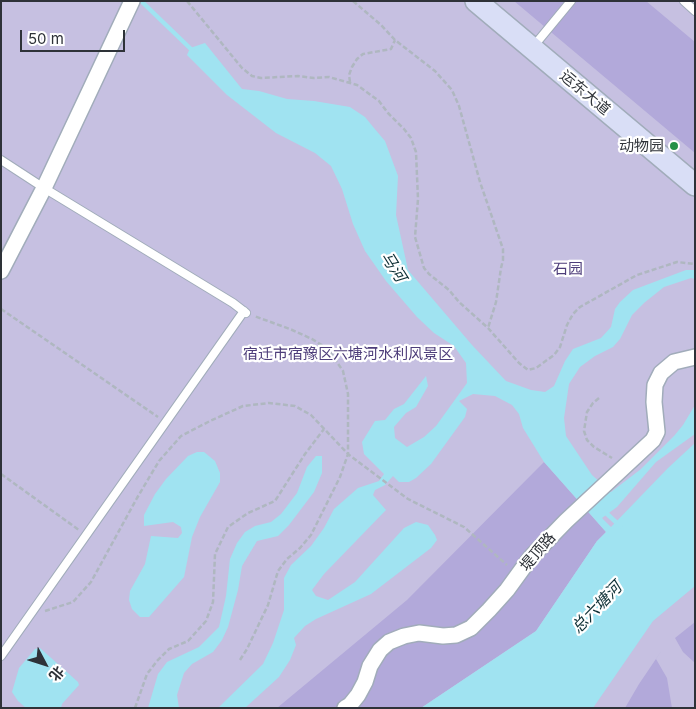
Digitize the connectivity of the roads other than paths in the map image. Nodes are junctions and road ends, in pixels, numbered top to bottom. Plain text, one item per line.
1 (132, 1) edge
2 (476, 1) edge
3 (571, 1) edge
4 (684, 1) edge
5 (695, 11) edge
6 (532, 48) junction
7 (1, 160) edge
8 (695, 185) edge
9 (44, 188) junction
10 (1, 270) edge
11 (695, 357) edge
12 (1, 656) edge
13 (345, 708) edge

1 - 9 street
2 - 6 main road, 运东大道
3 - 6 lane
4 - 5 lane
6 - 8 main road, 运东大道
7 - 9 lane
9 - 10 street
9 - 12 lane
11 - 13 street, 堤顶路

